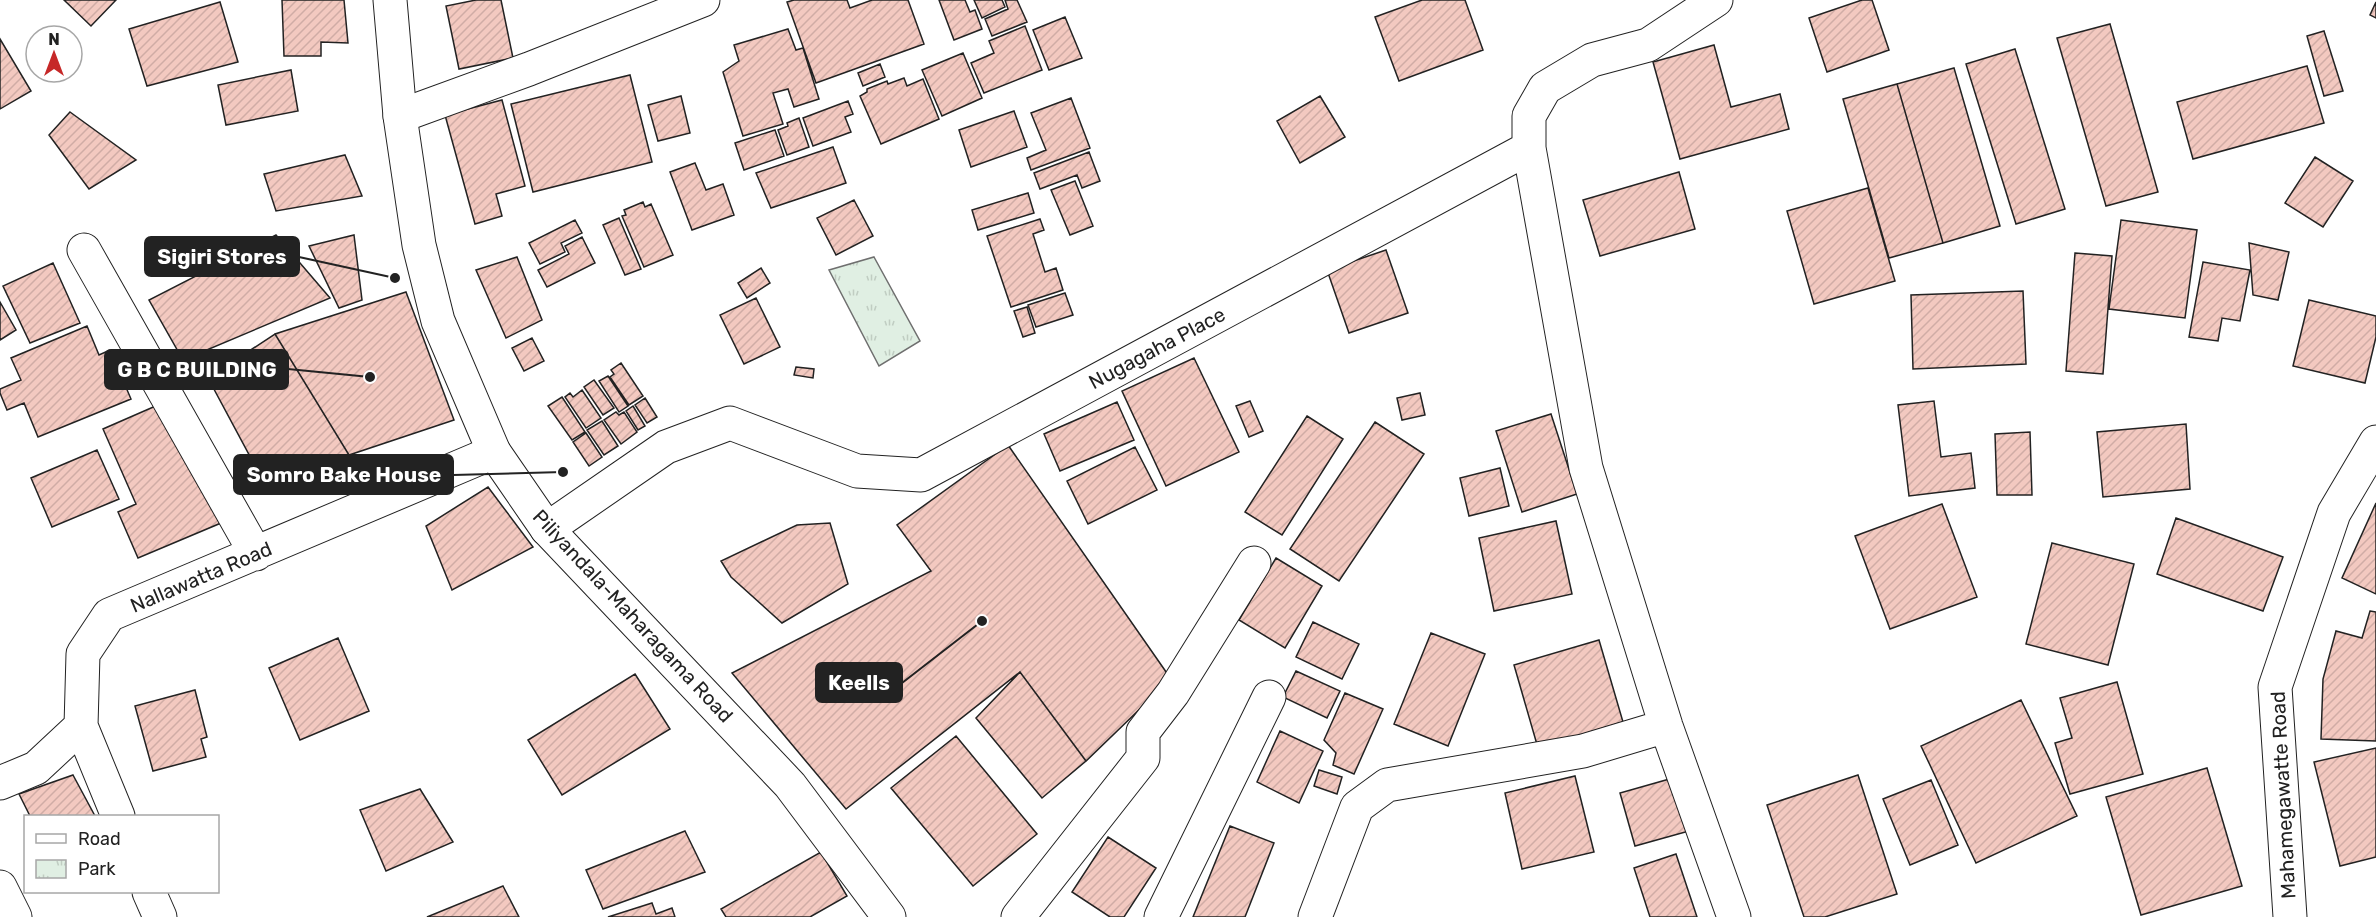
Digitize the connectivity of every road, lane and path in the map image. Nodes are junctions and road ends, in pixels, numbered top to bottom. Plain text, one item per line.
1 (390, 0) edge
2 (703, 0) edge
3 (1716, 0) edge
4 (400, 116) junction
5 (1529, 148) junction
6 (84, 250) dead end
7 (2376, 441) edge
8 (494, 452) junction
9 (547, 529) junction
10 (256, 554) junction
11 (1254, 563) dead end
12 (1269, 697) dead end
13 (81, 726) junction
14 (1666, 726) junction
15 (0, 783) edge
16 (118, 815) edge
17 (0, 887) edge
18 (150, 893) edge
19 (15, 917) edge
20 (160, 917) edge
21 (889, 917) edge
22 (1018, 917) edge
23 (1161, 917) edge
24 (1315, 917) edge
25 (1734, 917) edge
26 (2290, 917) edge

1 - 4 street, Piliyandala-Maharagama Road
2 - 4 street
3 - 5 street
4 - 8 street, Piliyandala-Maharagama Road
5 - 9 street, Nugagaha Place
5 - 14 street
6 - 10 street
7 - 26 street, Mahamegawatte Road
8 - 9 street, Piliyandala-Maharagama Road
8 - 10 street, Nallawatta Road
9 - 21 street, Piliyandala-Maharagama Road
10 - 13 street, Nallawatta Road
11 - 22 street
12 - 23 street
13 - 15 street
13 - 16 street
14 - 24 street
14 - 25 street
17 - 19 street
18 - 20 street

